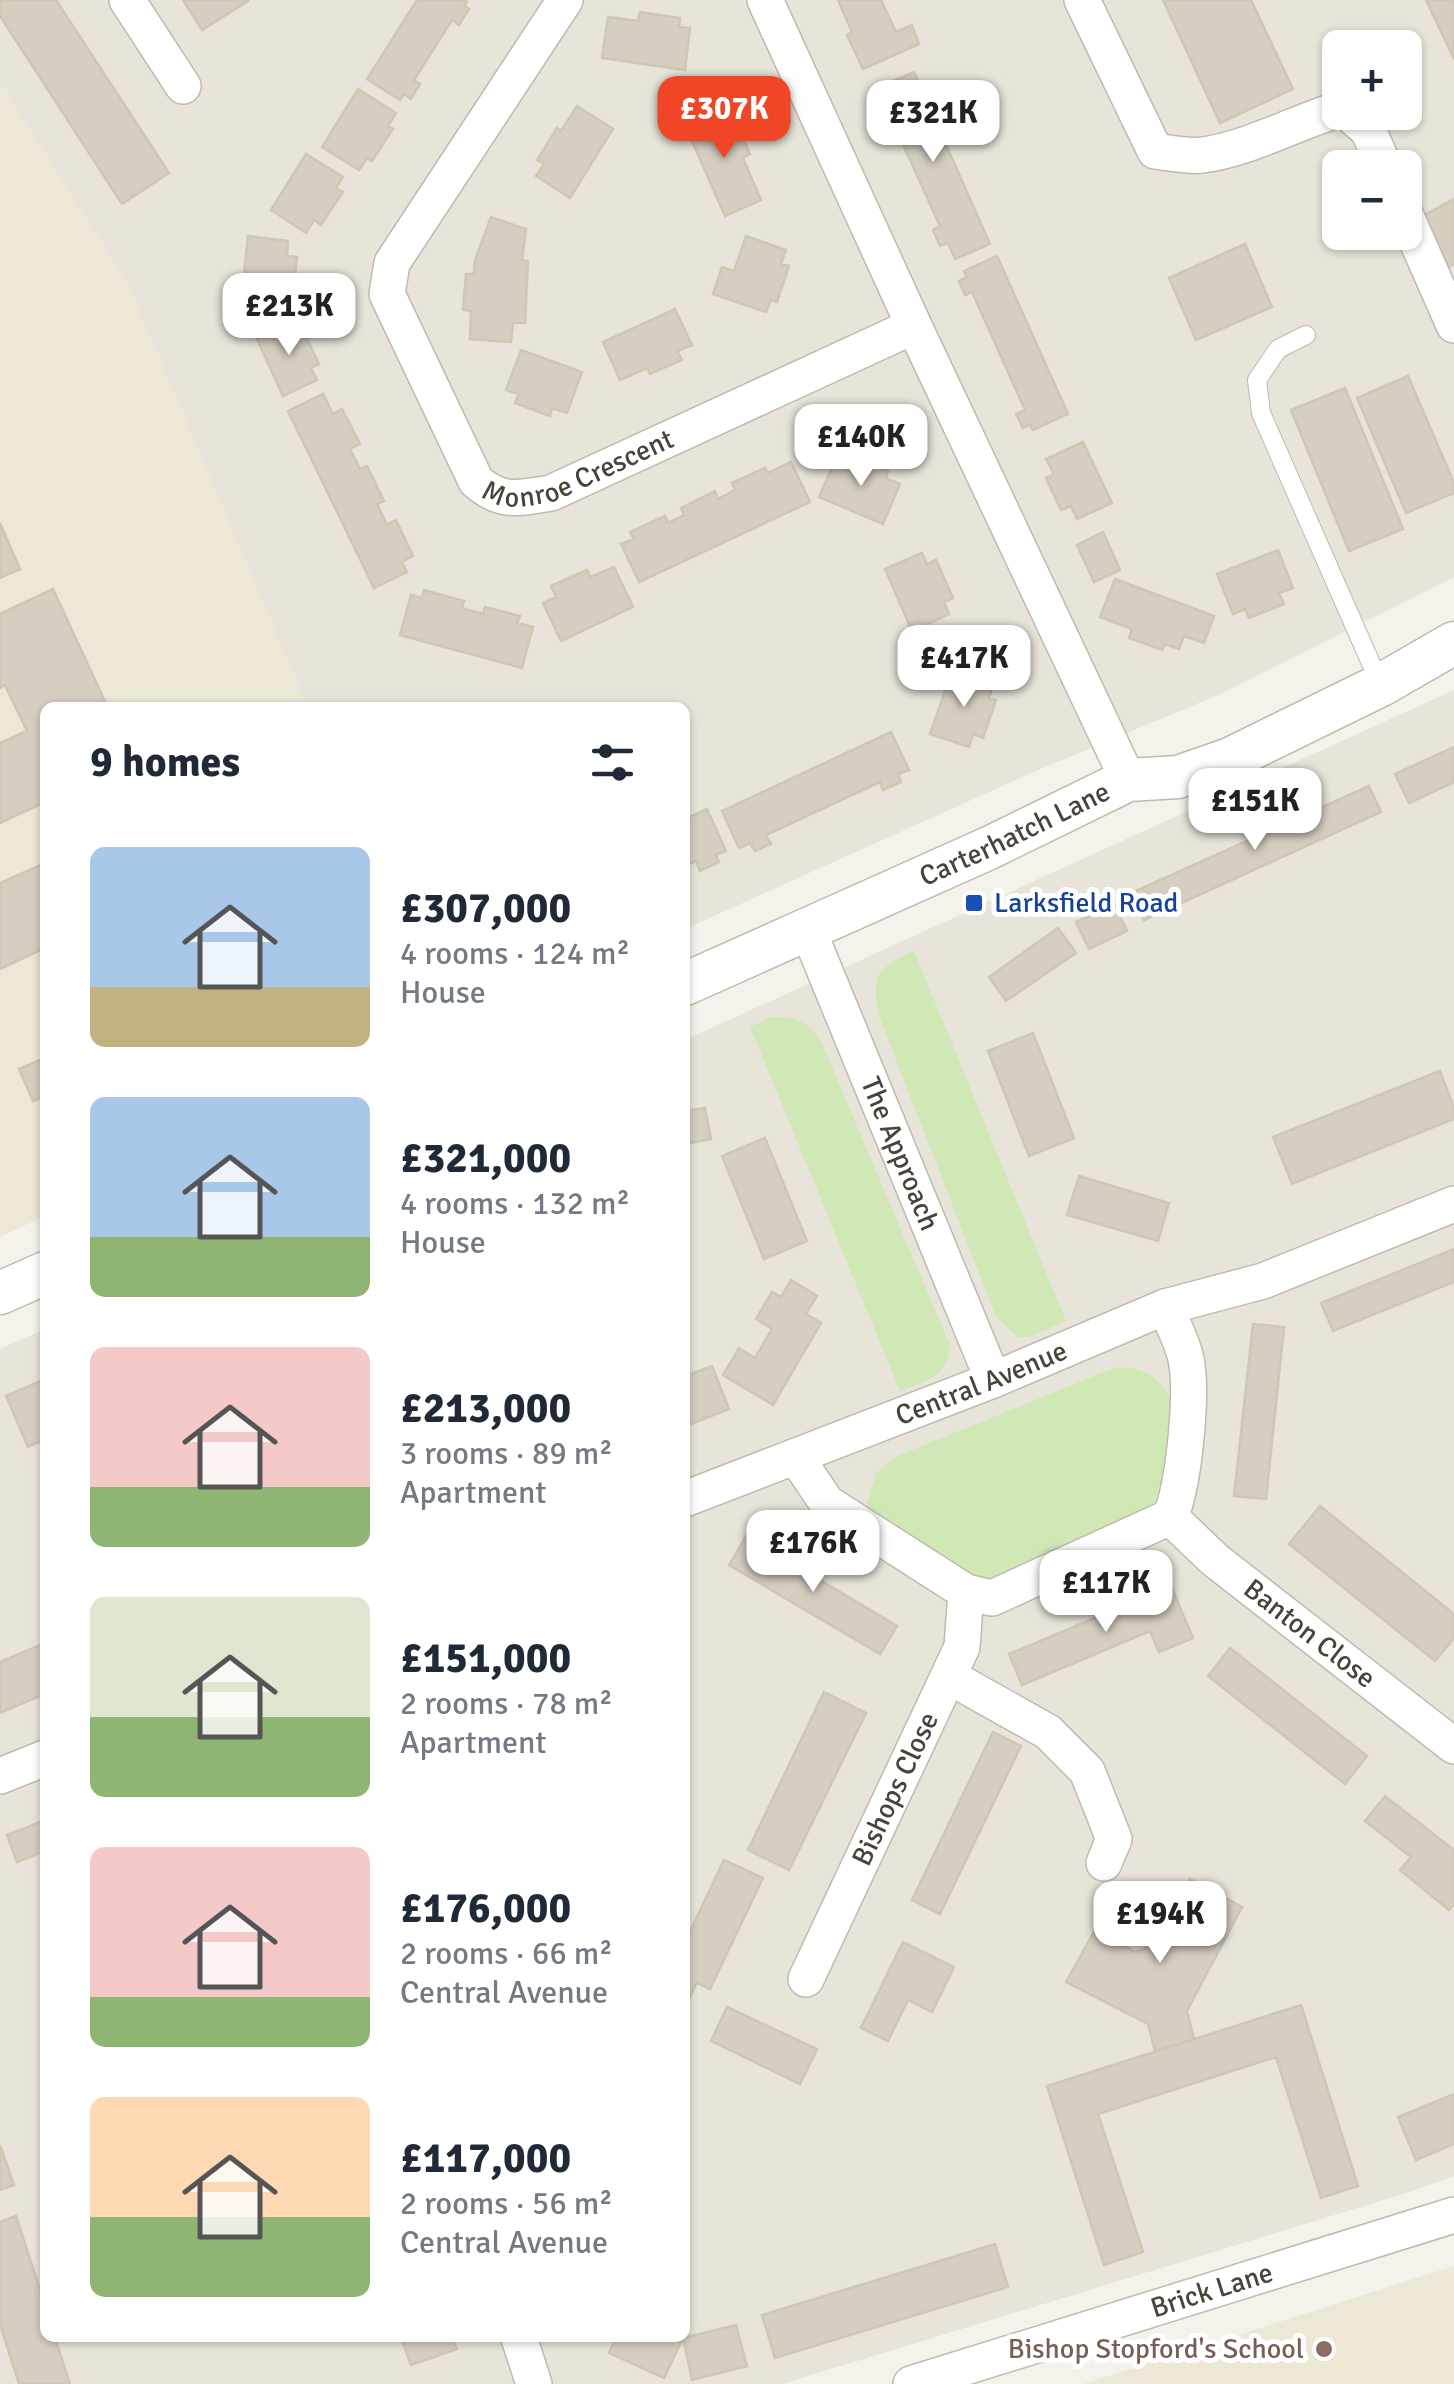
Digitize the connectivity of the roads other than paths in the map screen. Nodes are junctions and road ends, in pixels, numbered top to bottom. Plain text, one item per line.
1 (127, 0) edge
2 (565, 0) edge
3 (765, 0) edge
4 (1082, 0) edge
5 (183, 86) dead end
6 (1322, 114) edge
7 (1421, 250) edge
8 (1452, 318) edge
9 (914, 326) junction
10 (1306, 334) dead end
11 (1454, 643) edge
12 (1381, 685) junction
13 (1128, 780) junction
14 (808, 930) junction
15 (690, 982) edge
16 (1454, 1204) edge
17 (40, 1275) edge
18 (0, 1293) edge
19 (1165, 1307) junction
20 (993, 1380) junction
21 (796, 1457) junction
22 (690, 1497) edge
23 (1170, 1518) junction
24 (966, 1592) junction
25 (950, 1677) junction
26 (1454, 1746) edge
27 (40, 1760) edge
28 (0, 1776) edge
29 (1104, 1862) dead end
30 (806, 1978) dead end
31 (1454, 2215) edge
32 (520, 2342) edge
33 (534, 2384) edge
34 (911, 2384) edge

1 - 5 street
2 - 9 street, Monroe Crescent
3 - 9 street
4 - 6 street
7 - 8 street
9 - 13 street
10 - 12 lane
11 - 12 street, Carterhatch Lane
12 - 13 street, Carterhatch Lane
13 - 14 street, Carterhatch Lane
14 - 15 street, Carterhatch Lane
14 - 20 street, The Approach
16 - 19 street, Central Avenue
17 - 18 street
19 - 20 street, Central Avenue
19 - 23 street
20 - 21 street, Central Avenue
21 - 22 street, Central Avenue
21 - 24 street
23 - 24 street
23 - 26 street, Banton Close
24 - 25 street, Bishops Close
25 - 29 street
25 - 30 street, Bishops Close
27 - 28 street
31 - 34 street, Brick Lane
32 - 33 street

